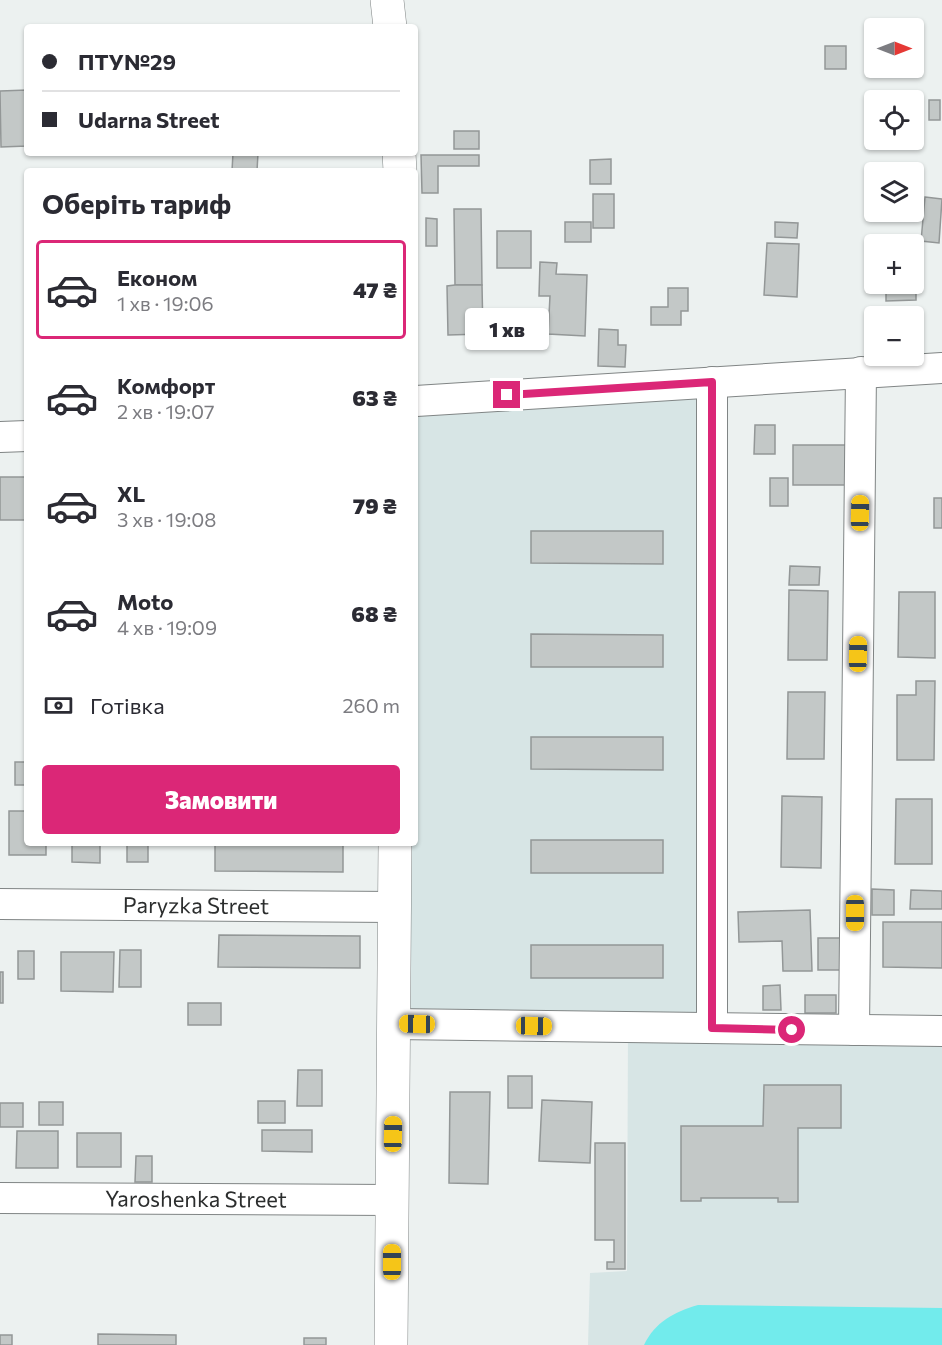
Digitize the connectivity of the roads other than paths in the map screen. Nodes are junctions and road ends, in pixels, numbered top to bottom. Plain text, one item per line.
1 (387, 0) edge
2 (390, 24) edge
3 (942, 368) edge
4 (861, 372) junction
5 (712, 382) junction
6 (418, 401) edge
7 (24, 436) edge
8 (0, 437) edge
9 (395, 846) edge
10 (0, 904) edge
11 (394, 906) junction
12 (394, 1024) junction
13 (712, 1028) junction
14 (854, 1030) junction
15 (942, 1032) edge
16 (0, 1198) edge
17 (392, 1200) junction
18 (392, 1345) edge

1 - 2 street
3 - 4 street
4 - 5 street
4 - 14 street
5 - 6 street
5 - 13 street
7 - 8 street
9 - 11 street
10 - 11 street, Paryzka Street
11 - 12 street
12 - 13 street
12 - 17 street
13 - 14 street
14 - 15 street
16 - 17 street, Yaroshenka Street
17 - 18 street

